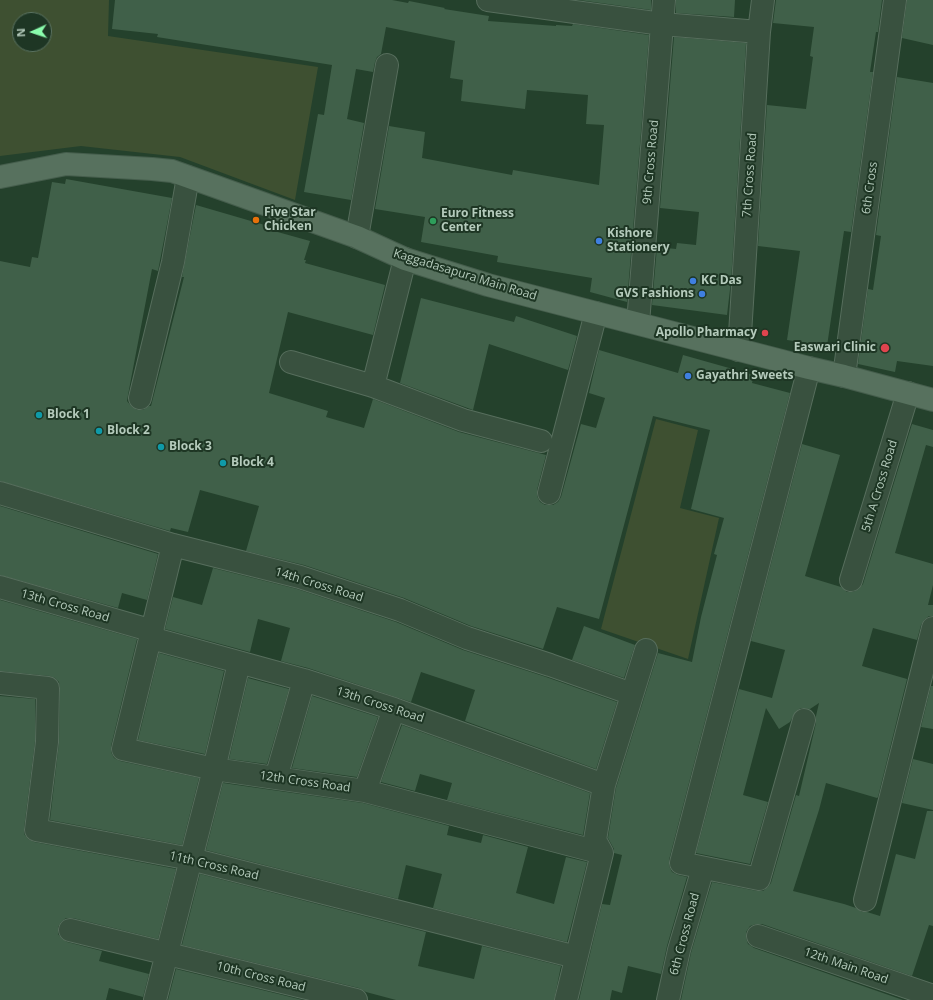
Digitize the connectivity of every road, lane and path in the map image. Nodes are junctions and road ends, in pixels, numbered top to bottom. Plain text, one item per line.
1 (488, 0) edge
2 (664, 0) edge
3 (763, 0) edge
4 (895, 0) edge
5 (562, 5) edge
6 (662, 24) junction
7 (759, 32) junction
8 (387, 65) dead end
9 (188, 177) junction
10 (0, 178) edge
11 (357, 237) junction
12 (405, 259) junction
13 (596, 313) junction
14 (638, 323) junction
15 (739, 350) junction
16 (291, 362) dead end
17 (809, 368) junction
18 (844, 376) junction
19 (374, 386) junction
20 (908, 393) junction
21 (140, 398) dead end
22 (933, 400) edge
23 (541, 442) dead end
24 (0, 493) edge
25 (549, 493) dead end
26 (173, 545) junction
27 (851, 580) dead end
28 (0, 587) edge
29 (933, 628) edge
30 (152, 635) junction
31 (646, 650) dead end
32 (239, 663) junction
33 (304, 680) junction
34 (0, 683) edge
35 (632, 694) junction
36 (394, 709) junction
37 (804, 720) dead end
38 (214, 769) junction
39 (276, 778) junction
40 (604, 784) junction
41 (365, 791) junction
42 (602, 853) junction
43 (191, 859) junction
44 (703, 868) junction
45 (865, 900) dead end
46 (70, 930) dead end
47 (758, 936) dead end
48 (167, 954) junction
49 (576, 957) junction
50 (933, 996) edge
51 (155, 1000) edge
52 (356, 1000) edge
53 (566, 1000) edge
54 (668, 1000) edge

1 - 5 street
2 - 6 street, 9th Cross Road
3 - 7 street, 7th Cross Road
4 - 18 street, 6th Cross
5 - 6 street
6 - 7 street
6 - 14 street, 9th Cross Road
7 - 15 street, 7th Cross Road
8 - 11 street
9 - 10 main road, Kaggadasapura Main Road
9 - 11 main road, Kaggadasapura Main Road
9 - 21 street
11 - 12 main road, Kaggadasapura Main Road
12 - 13 main road, Kaggadasapura Main Road
12 - 19 street
13 - 14 main road, Kaggadasapura Main Road
13 - 25 street
14 - 15 main road, Kaggadasapura Main Road
15 - 17 main road, Kaggadasapura Main Road
16 - 19 street
17 - 18 main road, Kaggadasapura Main Road
17 - 44 street
18 - 20 main road, Kaggadasapura Main Road
19 - 23 street
20 - 22 main road, Kaggadasapura Main Road
20 - 27 street, 5th A Cross Road
24 - 26 street, 14th Cross Road
26 - 30 street
26 - 35 street, 14th Cross Road
28 - 30 street, 13th Cross Road
29 - 45 street
30 - 32 street, 13th Cross Road
30 - 38 street, 12th Cross Road
31 - 35 street
32 - 33 street, 13th Cross Road
32 - 38 street
33 - 36 street, 13th Cross Road
33 - 39 street
34 - 43 street, 11th Cross Road
35 - 40 street
36 - 40 street, 13th Cross Road
36 - 41 street
37 - 44 street
38 - 39 street, 12th Cross Road
38 - 43 street
39 - 41 street, 12th Cross Road
40 - 42 street
41 - 42 street, 12th Cross Road
42 - 49 street
43 - 48 street
43 - 49 street, 11th Cross Road
44 - 54 street, 6th Cross Road
46 - 48 street, 10th Cross Road
47 - 50 street, 12th Main Road
48 - 51 street
48 - 52 street, 10th Cross Road
49 - 53 street

